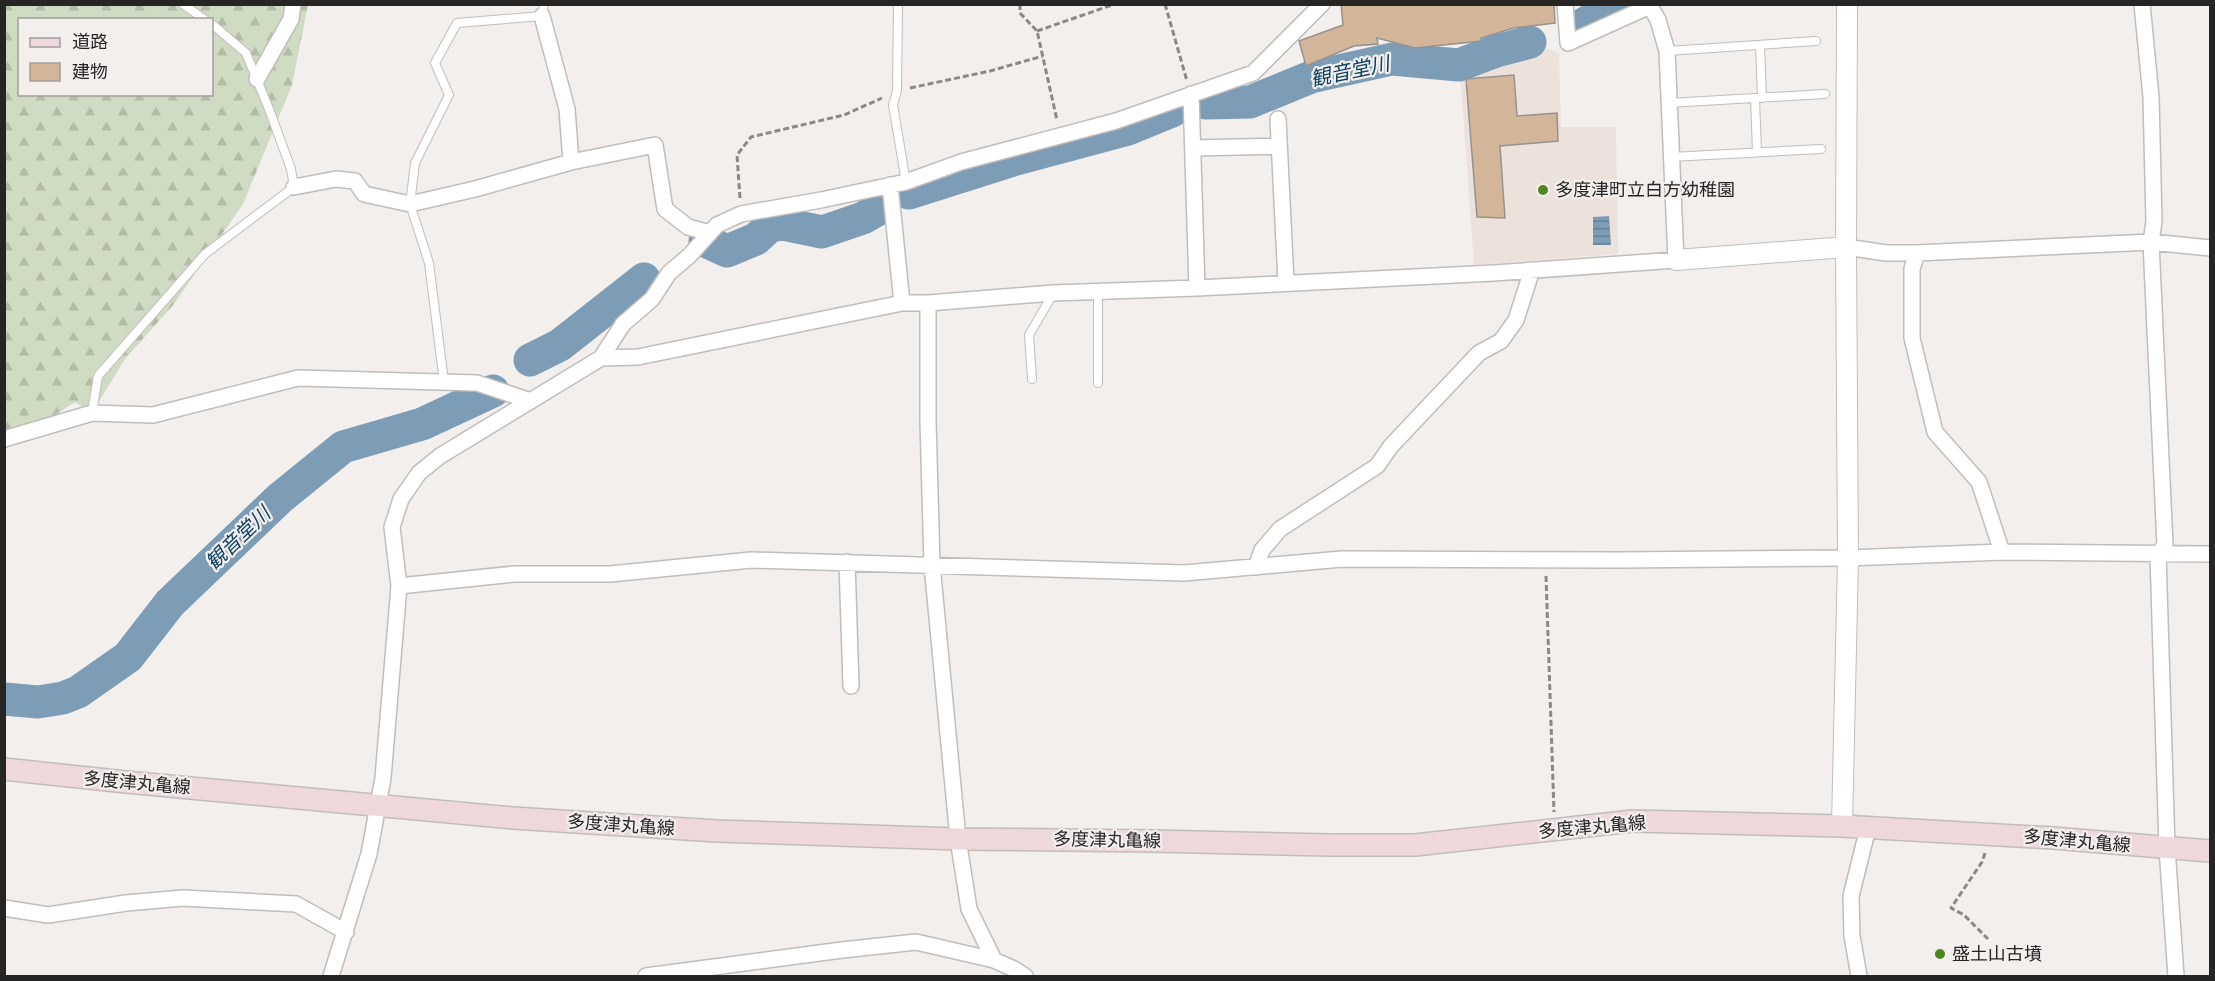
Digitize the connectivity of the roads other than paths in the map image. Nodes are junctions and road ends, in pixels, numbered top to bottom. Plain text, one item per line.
1 (183, 4) edge
2 (293, 4) edge
3 (898, 4) edge
4 (1322, 4) edge
5 (1565, 4) edge
6 (1847, 4) edge
7 (2142, 4) edge
8 (543, 10) edge
9 (202, 18) edge
10 (213, 25) edge
11 (1816, 41) dead end
12 (1760, 45) junction
13 (1667, 51) junction
14 (257, 79) junction
15 (1191, 94) junction
16 (1825, 94) dead end
17 (1759, 98) junction
18 (1669, 103) junction
19 (1278, 119) dead end
20 (1280, 146) junction
21 (1193, 148) junction
22 (1821, 149) dead end
23 (1757, 152) junction
24 (1671, 157) junction
25 (571, 162) junction
26 (906, 182) junction
27 (890, 185) junction
28 (294, 187) junction
29 (410, 204) junction
30 (710, 233) junction
31 (2151, 242) junction
32 (1846, 247) junction
33 (2211, 248) edge
34 (1917, 254) junction
35 (1676, 260) junction
36 (1532, 270) junction
37 (1286, 283) junction
38 (1197, 288) junction
39 (1098, 292) junction
40 (1053, 293) junction
41 (902, 303) junction
42 (928, 303) junction
43 (601, 358) junction
44 (1032, 379) dead end
45 (444, 382) junction
46 (1098, 383) dead end
47 (531, 401) junction
48 (93, 413) junction
49 (4, 439) edge
50 (2002, 552) junction
51 (2158, 554) junction
52 (2211, 554) edge
53 (1848, 558) junction
54 (847, 562) junction
55 (932, 565) junction
56 (1256, 567) junction
57 (399, 586) junction
58 (851, 686) dead end
59 (4, 769) edge
60 (379, 806) junction
61 (1842, 826) junction
62 (1868, 828) junction
63 (958, 839) junction
64 (2167, 848) junction
65 (2211, 851) edge
66 (4, 908) edge
67 (346, 932) junction
68 (994, 960) junction
69 (331, 976) edge
70 (646, 976) edge
71 (1025, 976) edge
72 (1859, 976) edge
73 (2176, 976) edge

1 - 9 lane
2 - 14 street
3 - 26 lane
4 - 15 street
5 - 13 street
6 - 32 street
7 - 31 street
8 - 25 street
8 - 29 lane
10 - 14 lane
11 - 12 lane
12 - 13 lane
12 - 17 lane
13 - 18 street
14 - 28 lane
15 - 21 street
15 - 26 street
16 - 17 lane
17 - 18 lane
17 - 23 lane
18 - 24 street
19 - 20 street
20 - 21 street
20 - 37 street
21 - 38 street
22 - 23 lane
23 - 24 lane
24 - 35 street
25 - 29 street
25 - 30 street
26 - 27 street
27 - 30 street
27 - 41 street
28 - 29 street
28 - 48 lane
29 - 45 lane
30 - 43 street
31 - 33 street
31 - 34 street
31 - 51 street
32 - 34 street
32 - 35 street
32 - 53 street
34 - 50 street
35 - 36 street
36 - 37 street
36 - 56 street
37 - 38 street
38 - 39 street
39 - 40 street
39 - 46 lane
40 - 42 street
40 - 44 lane
41 - 42 street
41 - 43 street
42 - 55 street
43 - 47 street
45 - 47 street
45 - 48 street
47 - 57 street
48 - 49 street
50 - 51 street
50 - 53 street
51 - 52 street
51 - 64 street
53 - 56 street
53 - 61 street
54 - 55 street
54 - 57 street
54 - 58 street
55 - 56 street
55 - 63 street
57 - 60 street
59 - 60 main road, 多度津丸亀線
60 - 63 main road, 多度津丸亀線
60 - 67 street
61 - 62 main road, 多度津丸亀線
61 - 63 main road, 多度津丸亀線
62 - 64 main road, 多度津丸亀線
62 - 72 street
63 - 68 street
64 - 65 main road, 多度津丸亀線
64 - 73 street
66 - 67 street
67 - 69 street
68 - 70 street
68 - 71 street

